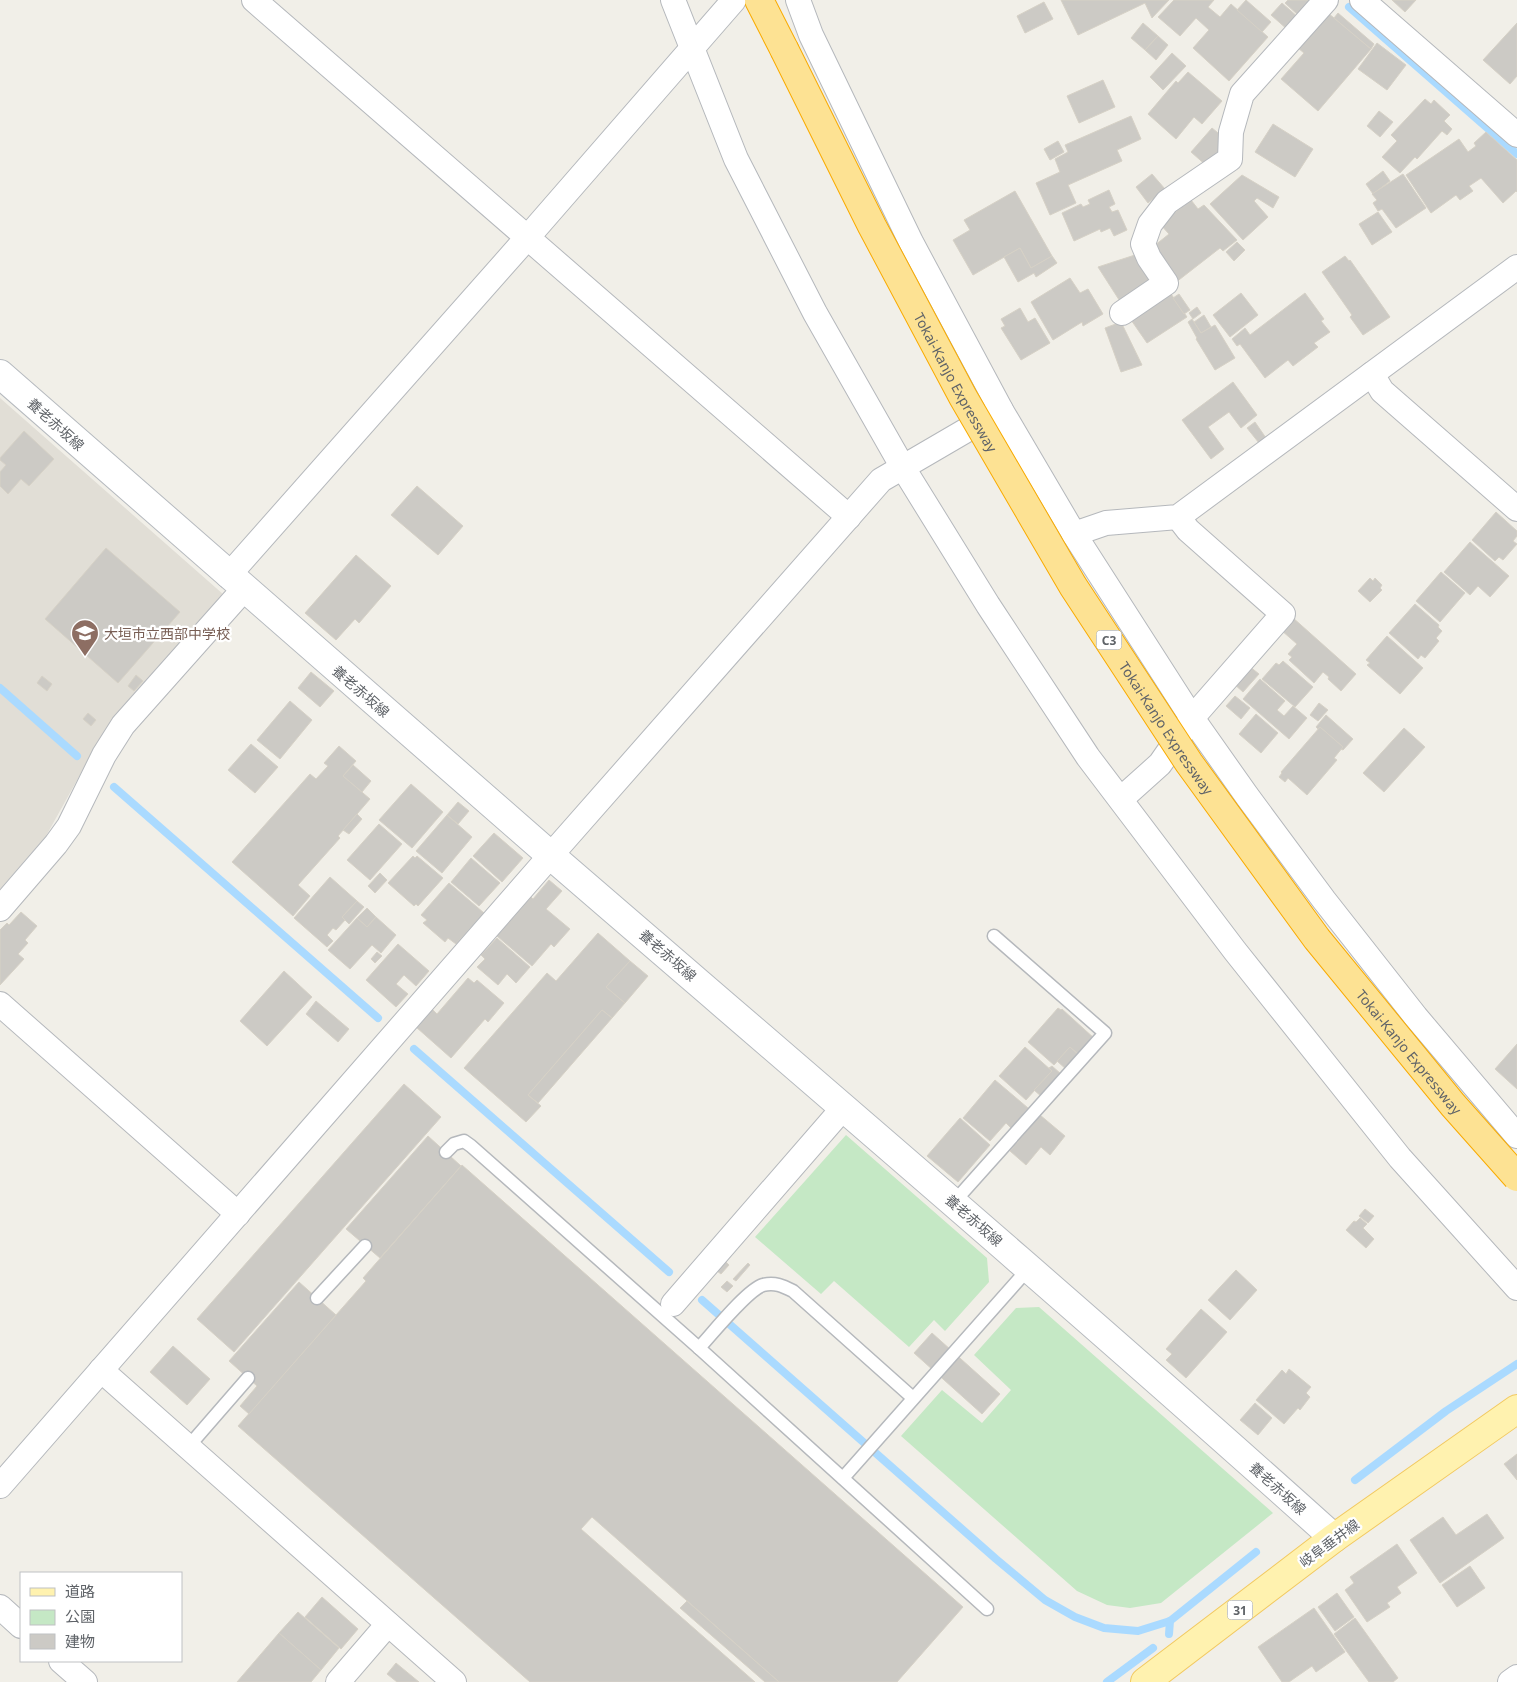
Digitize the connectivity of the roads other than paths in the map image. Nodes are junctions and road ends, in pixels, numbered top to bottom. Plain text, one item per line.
1 (254, 0) edge
2 (673, 0) edge
3 (734, 0) edge
4 (759, 0) edge
5 (765, 0) edge
6 (798, 0) edge
7 (1326, 0) edge
8 (1362, 0) edge
9 (692, 48) junction
10 (784, 49) junction
11 (1517, 135) edge
12 (527, 238) junction
13 (1517, 267) edge
14 (1122, 312) dead end
15 (0, 374) edge
16 (1372, 374) junction
17 (1001, 410) junction
18 (902, 466) junction
19 (1517, 509) edge
20 (849, 517) junction
21 (1178, 517) junction
22 (1074, 534) junction
23 (236, 583) junction
24 (1192, 718) junction
25 (1121, 799) junction
26 (550, 855) junction
27 (0, 909) edge
28 (994, 936) dead end
29 (0, 1004) edge
30 (844, 1107) junction
31 (1517, 1136) edge
32 (446, 1152) dead end
33 (1517, 1176) edge
34 (954, 1202) junction
35 (238, 1214) junction
36 (365, 1246) dead end
37 (1029, 1268) junction
38 (1517, 1288) edge
39 (317, 1298) dead end
40 (673, 1304) dead end
41 (699, 1348) junction
42 (101, 1370) junction
43 (248, 1378) dead end
44 (913, 1398) junction
45 (1517, 1409) edge
46 (188, 1447) junction
47 (843, 1478) junction
48 (0, 1486) edge
49 (1334, 1538) junction
50 (0, 1607) edge
51 (987, 1609) dead end
52 (388, 1624) junction
53 (20, 1625) edge
54 (62, 1662) edge
55 (1517, 1677) edge
56 (85, 1682) edge
57 (338, 1682) edge
58 (454, 1682) edge
59 (1146, 1682) edge
60 (1510, 1682) edge

1 - 12 street
2 - 9 street
3 - 9 street
4 - 10 highway, Tokai-Kanjo Expressway / C3
5 - 10 highway, Tokai-Kanjo Expressway / C3
6 - 17 street
7 - 14 street
8 - 11 street
9 - 12 street
9 - 18 street
10 - 33 highway, Tokai-Kanjo Expressway / C3, bridge
12 - 20 street
12 - 23 street
13 - 16 street
15 - 23 main road, 養老赤坂線
16 - 19 street
16 - 21 street
17 - 18 street
17 - 22 street
18 - 20 street
18 - 25 street
20 - 26 street
21 - 22 street
21 - 24 street
22 - 24 street
23 - 26 main road, 養老赤坂線
23 - 27 street
24 - 25 street
24 - 31 street
25 - 38 street
26 - 30 main road, 養老赤坂線
26 - 35 street
28 - 34 lane
29 - 35 street
30 - 34 main road, 養老赤坂線
30 - 40 street
32 - 41 lane
34 - 37 main road, 養老赤坂線
35 - 42 street
36 - 39 lane
37 - 44 lane
37 - 49 main road, 養老赤坂線
41 - 44 lane
41 - 47 lane
42 - 46 street
42 - 48 street
43 - 46 lane
44 - 47 lane
45 - 49 main road, 岐阜垂井線 / 31
46 - 52 street
47 - 51 lane
49 - 59 main road, 岐阜垂井線 / 31
50 - 53 street
52 - 57 street
52 - 58 street
54 - 56 street
55 - 60 street

